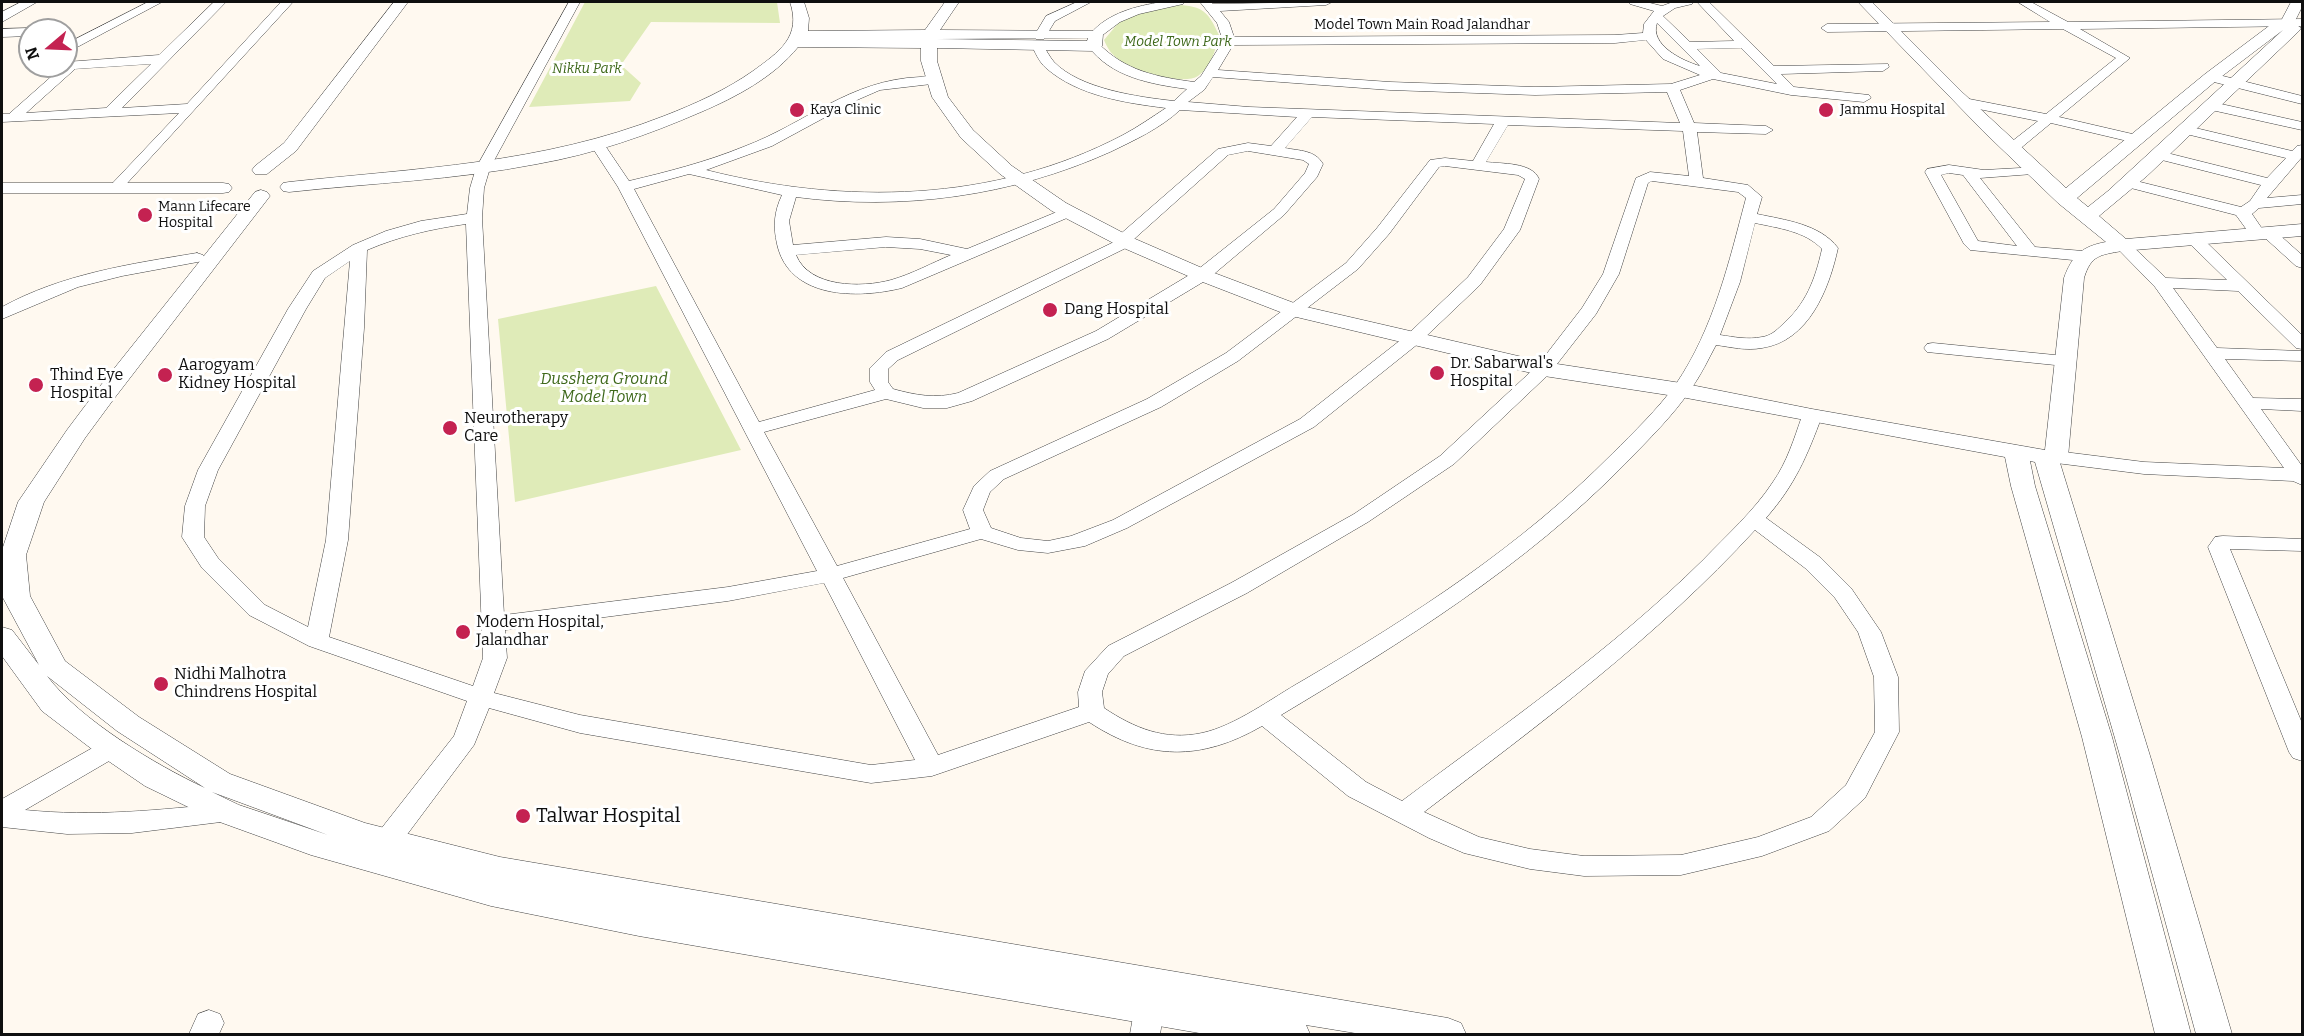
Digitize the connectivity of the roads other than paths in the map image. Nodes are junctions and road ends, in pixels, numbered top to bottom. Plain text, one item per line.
1 (10, 2) edge
2 (30, 2) edge
3 (156, 2) edge
4 (220, 2) edge
5 (287, 2) edge
6 (401, 2) edge
7 (574, 2) edge
8 (797, 2) edge
9 (952, 2) edge
10 (1085, 2) edge
11 (1179, 2) edge
12 (1326, 2) edge
13 (1634, 2) edge
14 (1688, 2) edge
15 (1703, 2) edge
16 (1865, 2) edge
17 (2023, 2) edge
18 (2298, 2) edge
19 (1208, 5) edge
20 (2, 6) edge
21 (1658, 13) junction
22 (2, 18) edge
23 (2292, 23) edge
24 (2068, 25) junction
25 (1827, 28) dead end
26 (1890, 28) junction
27 (18, 32) edge
28 (2, 33) edge
29 (797, 39) junction
30 (930, 39) junction
31 (1039, 40) junction
32 (1095, 40) junction
33 (1652, 40) junction
34 (1229, 41) junction
35 (78, 43) edge
36 (1745, 44) junction
37 (1686, 46) junction
38 (162, 59) junction
39 (78, 65) edge
40 (1883, 67) dead end
41 (1771, 70) junction
42 (1211, 74) junction
43 (1716, 74) junction
44 (2211, 77) junction
45 (54, 78) edge
46 (934, 80) junction
47 (2234, 82) junction
48 (1199, 87) junction
49 (1672, 88) junction
50 (1791, 91) junction
51 (1864, 98) dead end
52 (2302, 100) edge
53 (1964, 102) junction
54 (1178, 106) junction
55 (2212, 106) junction
56 (191, 108) junction
57 (110, 112) junction
58 (1308, 113) junction
59 (7, 117) edge
60 (2051, 119) junction
61 (1503, 121) junction
62 (1689, 126) junction
63 (2302, 126) edge
64 (1766, 130) dead end
65 (2187, 130) junction
66 (2136, 139) junction
67 (597, 144) junction
68 (290, 147) junction
69 (2011, 149) junction
70 (1275, 151) junction
71 (2299, 152) edge
72 (2159, 155) junction
73 (1477, 166) junction
74 (483, 168) junction
75 (261, 170) junction
76 (690, 170) junction
77 (2033, 170) junction
78 (1967, 171) junction
79 (291, 177) junction
80 (1020, 180) junction
81 (1696, 181) junction
82 (2128, 183) junction
83 (2270, 183) junction
84 (625, 187) junction
85 (2, 188) edge
86 (115, 188) junction
87 (231, 188) junction
88 (791, 191) junction
89 (261, 196) junction
90 (2065, 199) junction
91 (2302, 200) edge
92 (2249, 208) junction
93 (1069, 212) junction
94 (1749, 216) junction
95 (2087, 217) junction
96 (474, 218) junction
97 (2302, 230) edge
98 (2263, 233) junction
99 (2194, 239) junction
100 (1125, 241) junction
101 (2121, 245) junction
102 (359, 248) junction
103 (786, 251) junction
104 (2030, 252) junction
105 (969, 254) junction
106 (2083, 256) junction
107 (197, 258) junction
108 (2302, 263) edge
109 (1202, 275) junction
110 (2161, 283) junction
111 (2242, 286) junction
112 (1295, 311) junction
113 (2, 314) edge
114 (1413, 339) junction
115 (1710, 339) junction
116 (2302, 344) edge
117 (1933, 348) dead end
118 (2210, 353) junction
119 (2302, 356) edge
120 (2065, 361) junction
121 (1544, 369) junction
122 (1681, 390) junction
123 (886, 393) junction
124 (2246, 403) junction
125 (2302, 405) edge
126 (1812, 416) junction
127 (753, 429) junction
128 (2016, 452) junction
129 (2051, 457) junction
130 (2302, 476) edge
131 (1754, 519) junction
132 (982, 532) junction
133 (2, 534) edge
134 (2302, 545) edge
135 (830, 575) junction
136 (494, 624) junction
137 (2, 636) edge
138 (317, 641) junction
139 (480, 697) junction
140 (1092, 712) junction
141 (1263, 714) junction
142 (112, 748) junction
143 (2302, 752) edge
144 (932, 767) junction
145 (2, 811) edge
146 (228, 813) junction
147 (1404, 813) junction
148 (2, 817) edge
149 (387, 841) junction
150 (1147, 1023) edge
151 (1292, 1035) edge
152 (1448, 1035) edge
153 (2173, 1035) edge
154 (2214, 1035) edge

1 - 20 street
2 - 22 street
3 - 35 street
4 - 38 street
5 - 56 street
6 - 68 street
7 - 74 street
8 - 29 street
9 - 30 street
10 - 31 street
11 - 32 street
12 - 19 street
13 - 21 street
14 - 21 street
15 - 36 street
16 - 26 street
17 - 24 street
18 - 23 street
19 - 34 street
21 - 33 street
21 - 37 street
23 - 24 street
23 - 44 street
23 - 47 street
24 - 26 street
24 - 60 street
25 - 26 street
26 - 53 street
27 - 28 street
29 - 30 street
29 - 67 street
30 - 31 street
30 - 46 street
31 - 32 street
31 - 54 street
32 - 48 street
33 - 34 street, Model Town Main Road Jalandhar
33 - 43 street
34 - 42 street
36 - 37 street
36 - 41 street
37 - 43 street
38 - 39 street
38 - 57 street
40 - 41 street
41 - 50 street
42 - 48 street
42 - 49 street
43 - 49 street
43 - 50 street
44 - 47 street
44 - 66 street
45 - 59 street
46 - 76 street
46 - 80 street
47 - 52 street
47 - 55 street
48 - 54 street
49 - 62 street
50 - 51 street
53 - 60 street
53 - 69 street
54 - 58 street
54 - 80 street
55 - 63 street
55 - 65 street
56 - 57 street
56 - 86 street
57 - 59 street
58 - 61 street
58 - 70 street
60 - 66 street
60 - 69 street
61 - 62 street
61 - 73 street
62 - 64 street
62 - 81 street
65 - 71 street
65 - 72 street
66 - 90 street
67 - 74 street
67 - 84 street
68 - 75 street
68 - 79 street
69 - 77 street
70 - 100 street
70 - 109 street
71 - 83 street
72 - 82 street
72 - 83 street
73 - 112 street
73 - 114 street
74 - 79 street
74 - 96 street
75 - 79 street
75 - 87 street
76 - 84 street
76 - 88 street
77 - 78 street
77 - 90 street
78 - 104 street
78 - 104 street
79 - 89 street
80 - 88 street
80 - 93 street
81 - 94 street
81 - 121 street
82 - 92 street
82 - 95 street
83 - 92 street
84 - 127 street
85 - 86 street
86 - 87 street
87 - 89 street
87 - 107 street
88 - 103 street
89 - 149 street
90 - 95 street
91 - 92 street
92 - 98 street
93 - 100 street
93 - 105 street
94 - 115 street
94 - 115 street
95 - 101 street
96 - 102 street
96 - 136 street
97 - 98 street
98 - 99 street
98 - 108 street
99 - 101 street
99 - 111 street
100 - 109 street
100 - 123 street
101 - 106 street
101 - 110 street
102 - 138 street
102 - 138 street
103 - 105 street
103 - 105 street
104 - 106 street
106 - 120 street
107 - 113 street
107 - 133 street
109 - 112 street
109 - 123 street
110 - 111 street
110 - 118 street
111 - 116 street
112 - 114 street
112 - 132 street
114 - 121 street
114 - 132 street
115 - 122 street
117 - 120 street
118 - 119 street
118 - 124 street
120 - 129 street
121 - 122 street
121 - 140 street
122 - 126 street
122 - 141 street
123 - 127 street
124 - 125 street
124 - 130 street
126 - 128 street
126 - 131 street
127 - 135 street
128 - 129 street
128 - 153 street
129 - 130 street
129 - 154 street
131 - 147 street
131 - 147 street
132 - 135 street
134 - 143 street
135 - 136 street
135 - 144 street
136 - 139 street
137 - 142 street
138 - 139 street
139 - 144 street
139 - 149 street
140 - 141 street
140 - 144 street
141 - 147 street
142 - 145 street
142 - 146 street
146 - 148 street
146 - 150 street
149 - 152 street
150 - 151 street

